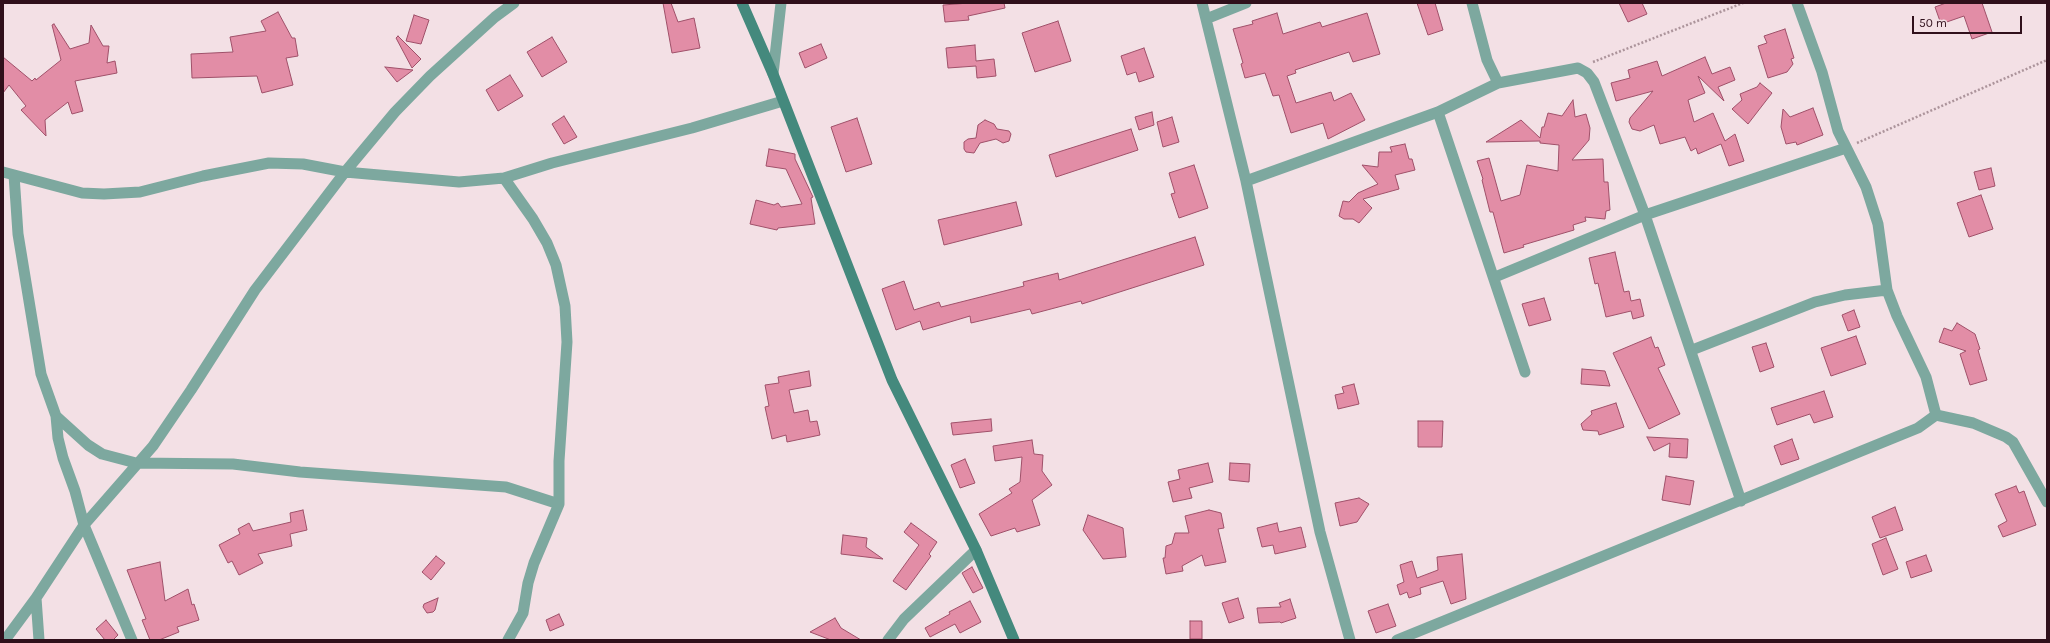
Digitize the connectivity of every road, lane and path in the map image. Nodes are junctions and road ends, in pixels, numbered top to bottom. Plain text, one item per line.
1 (514, 3) edge
2 (742, 3) edge
3 (781, 3) edge
4 (1202, 3) edge
5 (1246, 3) edge
6 (1472, 3) edge
7 (1743, 3) edge
8 (1797, 3) edge
9 (1206, 19) junction
10 (2047, 60) edge
11 (1578, 68) junction
12 (773, 74) junction
13 (1498, 83) junction
14 (783, 101) junction
15 (1438, 112) junction
16 (1846, 148) junction
17 (345, 172) junction
18 (8, 174) edge
19 (504, 178) junction
20 (1246, 181) junction
21 (1644, 215) junction
22 (1495, 277) junction
23 (1887, 290) junction
24 (1692, 350) junction
25 (1526, 372) dead end
26 (1936, 415) junction
27 (56, 416) junction
28 (136, 463) junction
29 (1741, 500) junction
30 (2047, 502) edge
31 (559, 504) junction
32 (84, 525) junction
33 (976, 550) junction
34 (36, 598) junction
35 (5, 640) edge
36 (39, 640) edge
37 (132, 640) edge
38 (508, 640) edge
39 (888, 640) edge
40 (1014, 640) edge
41 (1350, 640) edge
42 (1397, 640) edge

1 - 17 street
2 - 12 main road
3 - 12 street
4 - 9 street
5 - 9 street
6 - 13 street
7 - 11 path
8 - 16 street
9 - 20 street
10 - 16 path
11 - 13 street
11 - 21 street
12 - 14 main road
13 - 15 street
14 - 19 street
14 - 33 main road
15 - 20 street
15 - 22 street
16 - 21 street
16 - 23 street
17 - 18 street
17 - 19 street
17 - 28 street
18 - 27 street
19 - 31 street
20 - 41 street
21 - 22 street
21 - 24 street
22 - 25 street
23 - 24 street
23 - 26 street
24 - 29 street
26 - 29 street
26 - 30 street
27 - 28 street
27 - 32 street
28 - 31 street
28 - 32 street
29 - 42 street
31 - 38 street
32 - 34 street
32 - 37 street
33 - 39 street
33 - 40 main road
34 - 35 street
34 - 36 street

